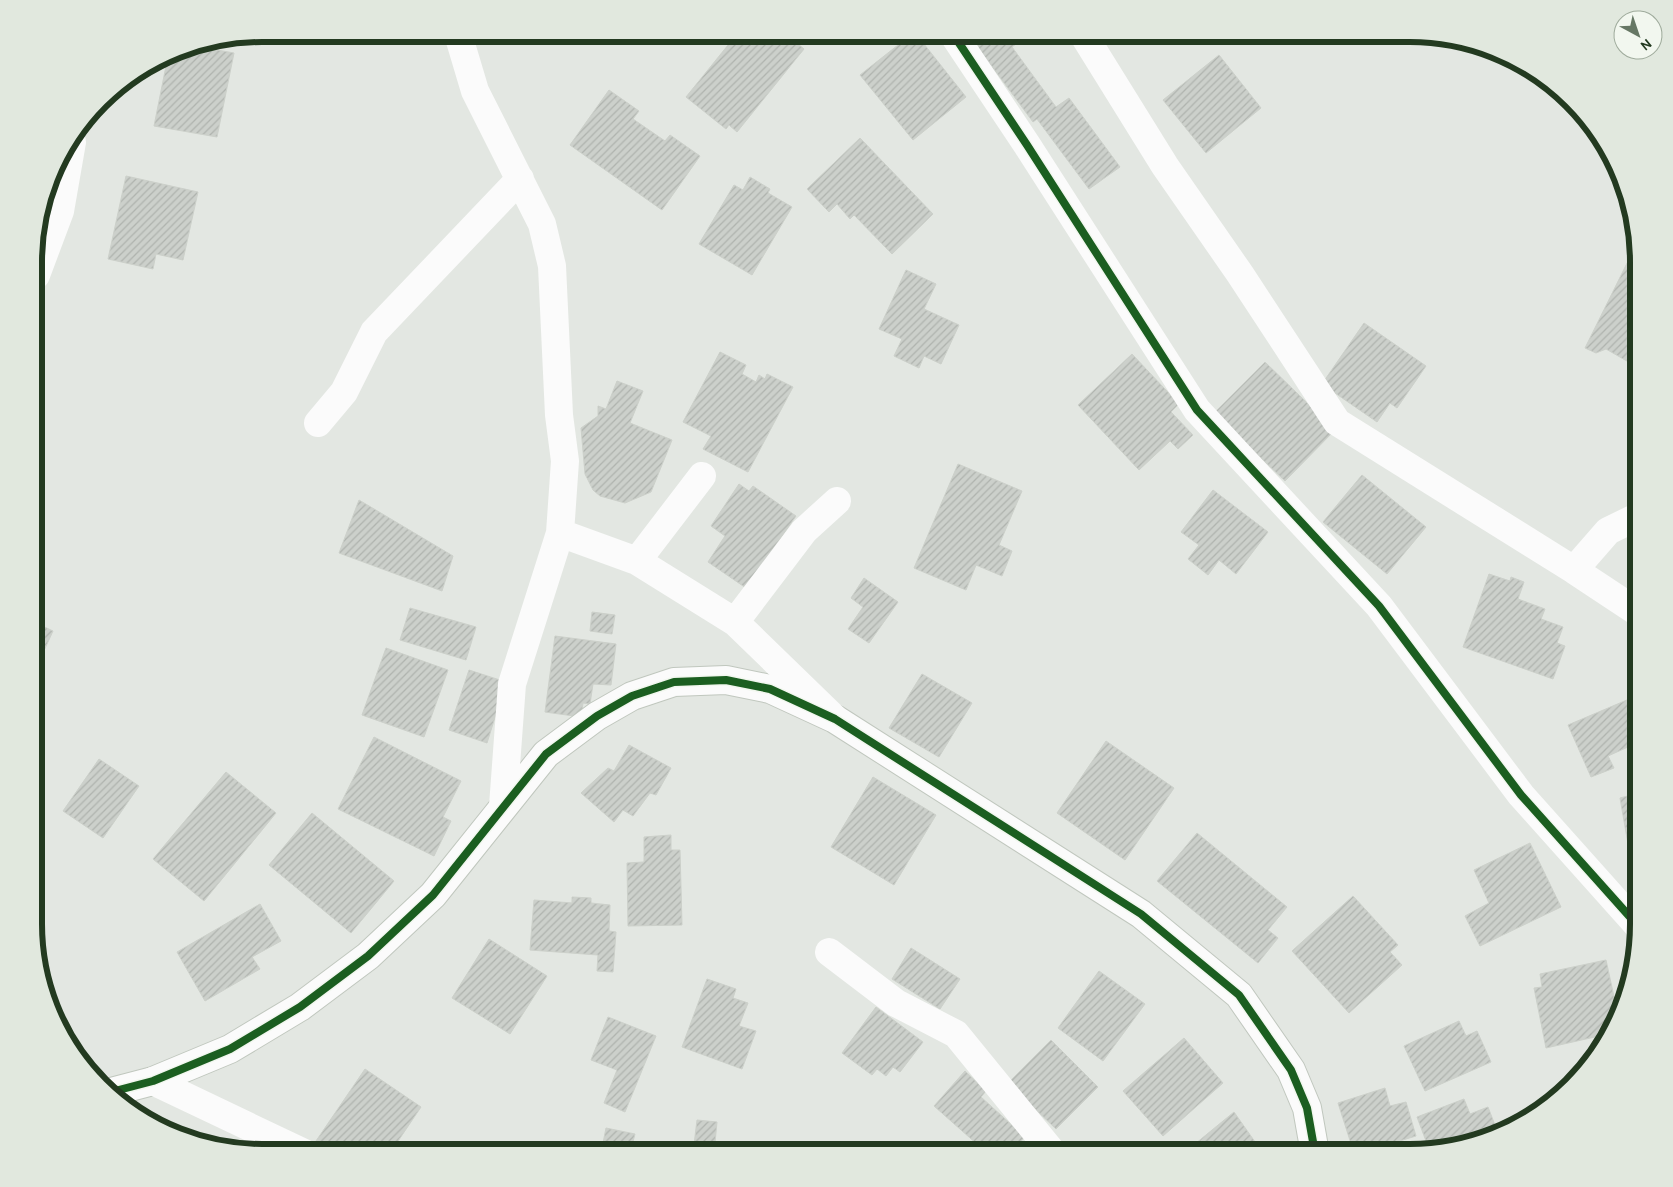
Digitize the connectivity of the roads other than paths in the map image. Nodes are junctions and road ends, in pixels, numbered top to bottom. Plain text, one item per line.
1 (460, 42) edge
2 (958, 42) edge
3 (1088, 42) edge
4 (69, 158) edge
5 (520, 179) junction
6 (42, 258) edge
7 (318, 423) dead end
8 (702, 476) dead end
9 (836, 501) dead end
10 (1630, 520) edge
11 (560, 533) junction
12 (637, 561) junction
13 (1574, 570) junction
14 (1630, 607) edge
15 (735, 622) junction
16 (835, 719) junction
17 (503, 806) junction
18 (1630, 917) edge
19 (829, 952) dead end
20 (153, 1081) junction
21 (118, 1090) edge
22 (285, 1144) edge
23 (1046, 1144) edge
24 (1313, 1144) edge

1 - 5 street
2 - 18 street
3 - 13 street
4 - 6 street
5 - 7 street
5 - 11 street
8 - 12 street
9 - 15 street
10 - 13 street
11 - 12 street
11 - 17 street
12 - 15 street
13 - 14 street
15 - 16 street
16 - 17 street
16 - 24 street
17 - 20 street
19 - 23 street
20 - 21 street
20 - 22 street

